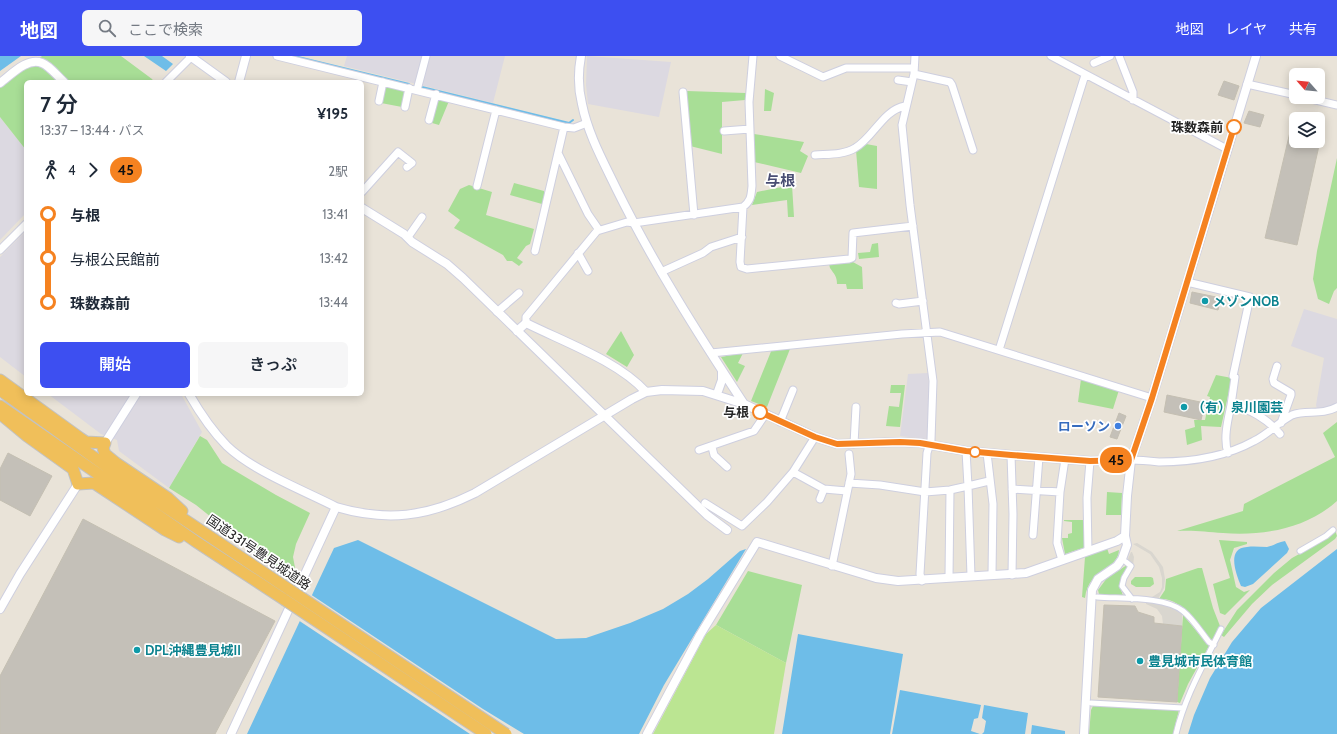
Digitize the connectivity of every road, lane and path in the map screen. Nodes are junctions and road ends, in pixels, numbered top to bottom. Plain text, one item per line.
1 (190, 56) edge
2 (246, 56) edge
3 (277, 56) edge
4 (426, 56) edge
5 (581, 56) edge
6 (753, 56) edge
7 (780, 56) edge
8 (915, 56) edge
9 (1051, 56) edge
10 (1110, 56) edge
11 (1119, 56) edge
12 (1256, 56) edge
13 (1094, 63) dead end
14 (914, 71) junction
15 (1085, 75) junction
16 (356, 79) edge
17 (62, 80) edge
18 (168, 80) edge
19 (223, 80) edge
20 (240, 80) edge
21 (898, 80) dead end
22 (384, 82) junction
23 (912, 82) junction
24 (0, 83) edge
25 (1247, 84) junction
26 (409, 88) junction
27 (417, 90) junction
28 (683, 92) dead end
29 (1289, 93) edge
30 (436, 94) junction
31 (1133, 100) junction
32 (378, 101) dead end
33 (1325, 102) edge
34 (1337, 105) edge
35 (905, 106) junction
36 (405, 107) dead end
37 (496, 110) junction
38 (429, 120) dead end
39 (587, 123) junction
40 (564, 127) junction
41 (750, 129) junction
42 (724, 131) dead end
43 (1227, 149) junction
44 (973, 150) dead end
45 (558, 153) junction
46 (815, 155) dead end
47 (407, 168) dead end
48 (477, 186) dead end
49 (364, 190) edge
50 (743, 207) junction
51 (364, 209) edge
52 (694, 215) junction
53 (422, 217) dead end
54 (634, 223) junction
55 (24, 226) edge
56 (913, 226) junction
57 (599, 230) junction
58 (408, 237) junction
59 (742, 237) junction
60 (0, 250) edge
61 (535, 251) dead end
62 (578, 253) junction
63 (588, 271) dead end
64 (661, 272) junction
65 (1187, 282) junction
66 (519, 293) dead end
67 (923, 301) junction
68 (896, 303) dead end
69 (497, 312) junction
70 (526, 323) junction
71 (517, 331) junction
72 (927, 333) junction
73 (999, 350) junction
74 (711, 353) junction
75 (1277, 366) dead end
76 (722, 370) junction
77 (0, 380) edge
78 (0, 390) edge
79 (793, 390) dead end
80 (646, 392) junction
81 (717, 394) junction
82 (135, 396) edge
83 (191, 396) edge
84 (1152, 398) junction
85 (744, 404) junction
86 (1231, 405) junction
87 (0, 406) edge
88 (856, 407) dead end
89 (1337, 407) edge
90 (0, 413) edge
91 (604, 415) junction
92 (765, 415) junction
93 (780, 422) junction
94 (1279, 428) junction
95 (815, 437) junction
96 (105, 442) junction
97 (854, 444) junction
98 (712, 446) junction
99 (930, 446) junction
100 (699, 450) dead end
101 (966, 451) junction
102 (987, 453) junction
103 (1228, 453) junction
104 (849, 454) dead end
105 (1011, 455) junction
106 (1039, 457) junction
107 (1065, 459) junction
108 (1131, 460) junction
109 (1090, 461) junction
110 (727, 467) dead end
111 (793, 472) junction
112 (989, 481) junction
113 (849, 483) junction
114 (78, 484) junction
115 (968, 486) junction
116 (824, 489) junction
117 (1012, 489) junction
118 (950, 490) junction
119 (1036, 490) junction
120 (847, 491) junction
121 (925, 492) junction
122 (1060, 492) junction
123 (820, 499) dead end
124 (706, 503) dead end
125 (336, 507) junction
126 (727, 530) dead end
127 (1333, 530) dead end
128 (204, 532) junction
129 (1033, 535) dead end
130 (1125, 536) junction
131 (195, 541) junction
132 (1300, 550) dead end
133 (1088, 551) junction
134 (1062, 560) junction
135 (1126, 562) dead end
136 (832, 566) junction
137 (992, 575) junction
138 (1012, 575) junction
139 (971, 576) junction
140 (949, 577) junction
141 (922, 581) junction
142 (287, 595) junction
143 (1097, 598) dead end
144 (1132, 599) junction
145 (0, 608) edge
146 (1222, 629) dead end
147 (1214, 645) junction
148 (1091, 703) dead end
149 (1183, 708) junction
150 (230, 734) edge
151 (486, 734) edge
152 (506, 734) edge
153 (647, 734) edge
154 (1084, 734) edge
155 (1176, 734) edge

1 - 18 street
1 - 19 street
2 - 20 street
3 - 16 street
4 - 27 street
5 - 39 street
6 - 41 street
7 - 14 street
8 - 14 street
9 - 15 street
10 - 13 street
11 - 31 street
12 - 25 street
14 - 23 street
14 - 44 street
15 - 31 street
15 - 73 street
16 - 22 street
17 - 24 street
21 - 23 street
22 - 26 street
22 - 32 street
23 - 35 street
25 - 29 street
25 - 43 street
26 - 27 street
26 - 36 street
27 - 30 street
28 - 52 street
30 - 37 street
30 - 38 street
31 - 43 street
33 - 34 street
35 - 46 street
35 - 56 street
37 - 40 street
37 - 48 street
39 - 40 street
39 - 54 street
40 - 45 street
41 - 42 street
41 - 50 street
43 - 65 street
45 - 57 street
45 - 61 street
47 - 49 street
50 - 52 street
50 - 59 street
51 - 58 street
52 - 54 street
53 - 58 street
54 - 57 street
54 - 64 street
55 - 60 street
56 - 59 street
56 - 67 street
57 - 62 street
58 - 69 street
59 - 64 street
62 - 63 street
62 - 70 street
64 - 74 street
65 - 84 street
65 - 86 street
66 - 69 street
67 - 68 street
67 - 72 street
69 - 71 street
70 - 71 street
70 - 80 street
71 - 91 street
72 - 73 street
72 - 74 street
72 - 99 street
73 - 84 street
74 - 76 street
75 - 94 street
76 - 81 street
76 - 85 street
77 - 96 highway
78 - 128 highway, 国道331号豊見城道路
79 - 93 street
80 - 81 street
80 - 91 street
81 - 85 street
82 - 96 street
83 - 125 street
84 - 108 street
85 - 92 street
86 - 94 street
86 - 103 street
87 - 131 highway, 国道331号豊見城道路
88 - 97 street
89 - 94 street
90 - 114 highway
91 - 125 street
91 - 126 street
92 - 93 street
92 - 98 street
93 - 95 street
94 - 103 street
95 - 97 street
95 - 111 street
96 - 128 highway
97 - 99 street
98 - 100 street
98 - 110 street
99 - 101 street
99 - 121 street
101 - 102 street
101 - 115 street
102 - 105 street
102 - 112 street
103 - 108 street
104 - 113 street
105 - 106 street
105 - 117 street
106 - 107 street
106 - 119 street
107 - 109 street
107 - 122 street
108 - 109 street
108 - 130 street
109 - 133 street
111 - 116 street
111 - 124 street
112 - 115 street
112 - 137 street
113 - 120 street
113 - 121 street
114 - 131 highway
114 - 145 street
115 - 118 street
115 - 139 street
116 - 120 street
116 - 123 street
117 - 119 street
117 - 138 street
118 - 121 street
118 - 140 street
119 - 122 street
119 - 129 street
120 - 136 street
121 - 141 street
122 - 134 street
125 - 150 street
127 - 132 street
128 - 142 highway, 国道331号豊見城道路
130 - 133 street
130 - 154 street
131 - 142 highway, 国道331号豊見城道路
133 - 134 street
134 - 138 street
135 - 144 street
136 - 141 street
136 - 153 street
137 - 138 street
137 - 139 street
139 - 140 street
140 - 141 street
142 - 151 highway, 国道331号豊見城道路, bridge
142 - 152 highway, 国道331号豊見城道路, bridge
143 - 144 street
144 - 147 street
146 - 147 street
147 - 149 street
148 - 149 street
149 - 155 street

